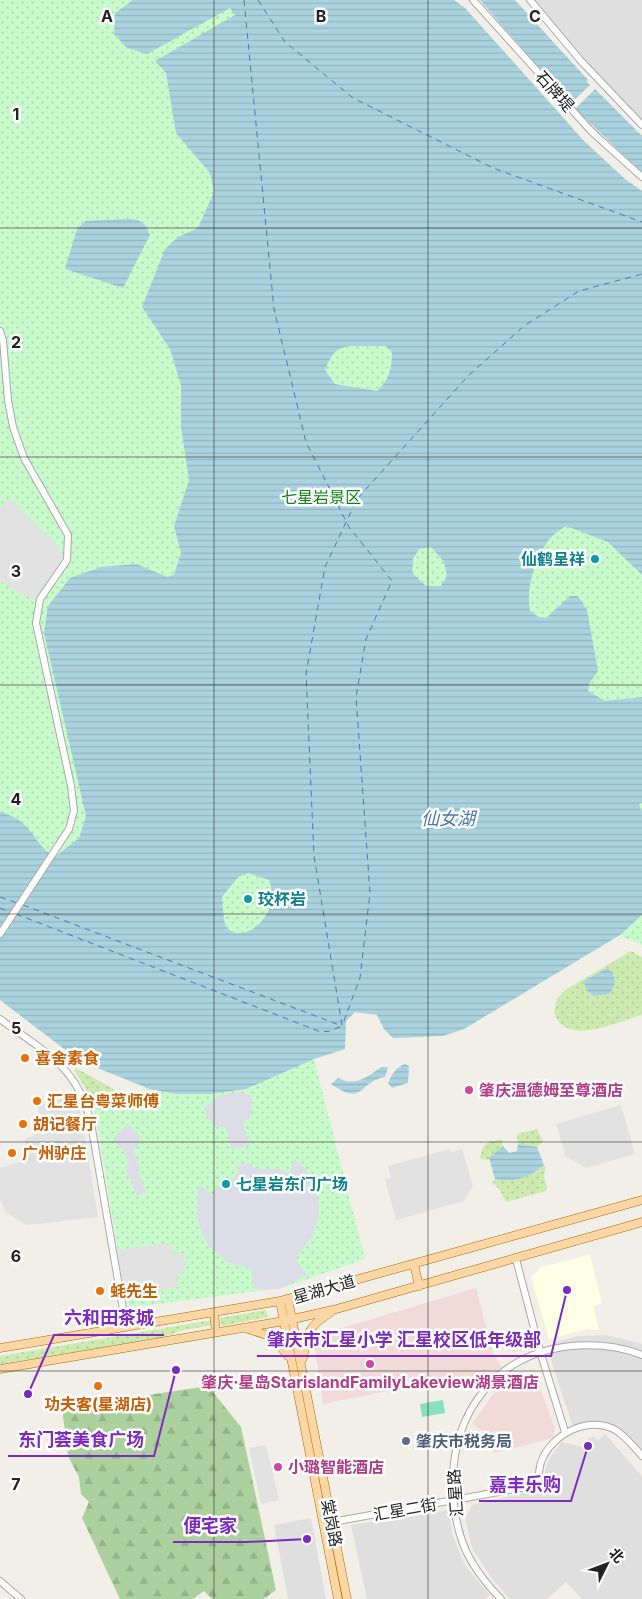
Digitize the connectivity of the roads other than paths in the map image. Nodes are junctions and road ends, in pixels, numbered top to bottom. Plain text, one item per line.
1 (473, 0) edge
2 (530, 0) edge
3 (642, 114) edge
4 (636, 119) junction
5 (642, 125) edge
6 (642, 177) edge
7 (0, 332) edge
8 (0, 934) edge
9 (0, 1019) edge
10 (642, 1200) edge
11 (642, 1222) edge
12 (516, 1259) junction
13 (414, 1264) junction
14 (419, 1286) junction
15 (284, 1300) junction
16 (334, 1310) junction
17 (214, 1313) junction
18 (292, 1319) junction
19 (284, 1321) junction
20 (126, 1327) junction
21 (243, 1328) junction
22 (216, 1332) junction
23 (0, 1348) edge
24 (540, 1351) junction
25 (642, 1355) edge
26 (302, 1363) junction
27 (292, 1364) junction
28 (0, 1369) edge
29 (565, 1432) junction
30 (642, 1456) edge
31 (321, 1465) junction
32 (312, 1467) junction
33 (454, 1500) junction
34 (332, 1522) junction
35 (0, 1580) edge
36 (497, 1598) edge
37 (21, 1599) edge
38 (338, 1599) edge
39 (347, 1599) edge

1 - 6 street, 石牌堤
2 - 4 street
3 - 4 street
4 - 5 street
7 - 8 street
9 - 20 street
10 - 13 main road, 星湖大道
11 - 12 main road, 星湖大道
12 - 14 main road, 星湖大道
12 - 24 street
13 - 14 main road
13 - 15 main road, 星湖大道
14 - 16 main road, 星湖大道
15 - 17 main road, 星湖大道
15 - 18 main road, 棠岗路
15 - 19 main road, 棠岗路
16 - 18 main road, 星湖大道
16 - 26 main road
17 - 20 main road, 星湖大道
17 - 22 main road
18 - 19 main road, 星湖大道
18 - 26 main road, 棠岗路
19 - 21 main road, 星湖大道
19 - 27 main road, 棠岗路
20 - 23 main road, 星湖大道
21 - 22 main road, 星湖大道
21 - 27 main road
22 - 28 main road, 星湖大道
24 - 25 street
24 - 29 street
24 - 33 street, 汇星路
26 - 31 main road, 棠岗路
27 - 32 main road, 棠岗路
29 - 30 street
29 - 33 street, 汇星二街
31 - 32 main road
31 - 34 main road, 棠岗路
32 - 38 main road, 棠岗路
33 - 34 street, 汇星二街
33 - 36 street, 汇星路
34 - 39 main road, 棠岗路
35 - 37 street

